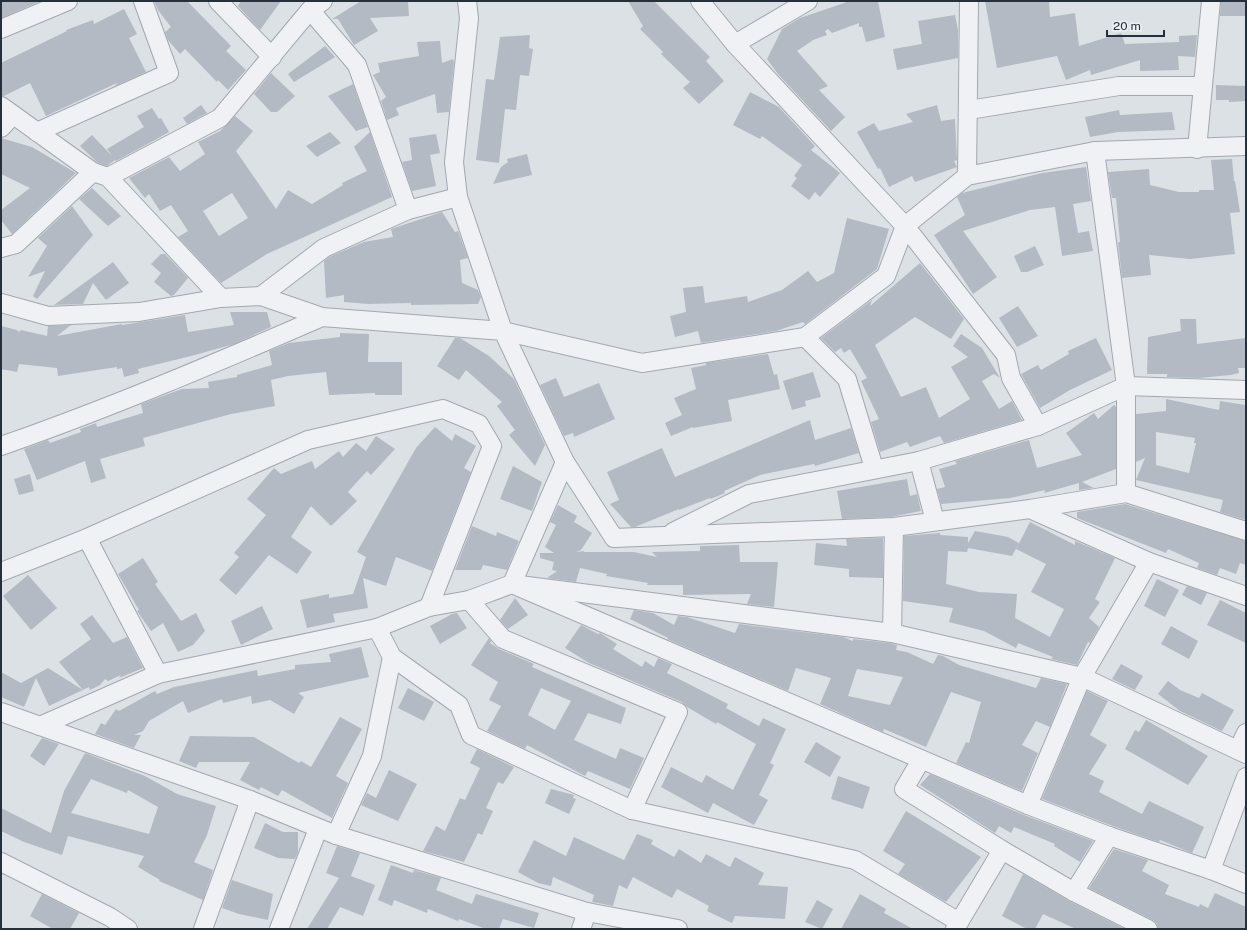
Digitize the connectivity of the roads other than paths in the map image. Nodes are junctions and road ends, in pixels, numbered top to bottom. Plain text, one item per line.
1 (143, 1) edge
2 (218, 1) edge
3 (467, 1) edge
4 (700, 1) edge
5 (808, 1) edge
6 (969, 1) edge
7 (1212, 1) edge
8 (62, 2) edge
9 (316, 6) edge
10 (1, 29) edge
11 (735, 44) junction
12 (272, 57) junction
13 (1203, 86) junction
14 (7, 110) edge
15 (969, 110) junction
16 (1, 128) edge
17 (37, 132) junction
18 (1246, 146) edge
19 (1197, 149) junction
20 (1095, 151) junction
21 (100, 175) junction
22 (967, 176) junction
23 (458, 197) junction
24 (408, 210) junction
25 (905, 226) junction
26 (1, 248) edge
27 (261, 296) junction
28 (221, 298) junction
29 (1, 304) edge
30 (322, 317) junction
31 (503, 331) junction
32 (805, 337) junction
33 (1126, 386) junction
34 (1246, 390) edge
35 (1038, 426) junction
36 (1, 446) edge
37 (919, 461) junction
38 (565, 462) junction
39 (874, 468) junction
40 (1126, 492) junction
41 (1030, 509) junction
42 (935, 521) junction
43 (894, 527) junction
44 (1246, 531) edge
45 (668, 534) junction
46 (87, 538) junction
47 (1149, 562) junction
48 (1, 572) edge
49 (512, 584) junction
50 (1246, 596) edge
51 (469, 600) junction
52 (429, 607) junction
53 (377, 628) junction
54 (892, 633) junction
55 (392, 658) junction
56 (158, 674) junction
57 (1082, 677) junction
58 (1, 712) edge
59 (40, 726) junction
60 (1246, 732) edge
61 (1242, 752) edge
62 (921, 760) junction
63 (1246, 777) edge
64 (250, 800) junction
65 (1028, 805) junction
66 (632, 810) junction
67 (318, 828) junction
68 (336, 835) junction
69 (1109, 836) junction
70 (1002, 850) junction
71 (1, 862) edge
72 (1211, 870) junction
73 (1246, 884) edge
74 (1074, 892) junction
75 (584, 921) edge
76 (109, 923) edge
77 (957, 926) edge
78 (128, 929) edge
79 (203, 929) edge
80 (279, 929) edge
81 (678, 929) edge
82 (1148, 929) edge

1 - 17 street
2 - 12 street
3 - 23 street
4 - 11 street
5 - 11 street
6 - 15 street
7 - 13 street
8 - 10 street
9 - 12 street
9 - 24 street
11 - 25 street
12 - 21 street
13 - 15 street
13 - 19 street
14 - 16 street
14 - 17 street
15 - 22 street
17 - 21 street
18 - 19 street
19 - 20 street
20 - 22 street
20 - 33 street
21 - 26 street
21 - 28 street
22 - 25 street
23 - 24 street
23 - 31 street
24 - 27 street
25 - 32 street
25 - 35 street
27 - 28 street
27 - 30 street
28 - 29 street
30 - 31 street
30 - 36 street
31 - 32 street
31 - 38 street
32 - 39 street
33 - 34 street
33 - 35 street
33 - 40 street
35 - 37 street
37 - 39 street
37 - 42 street
38 - 45 street
38 - 49 street
39 - 45 street
40 - 41 street
40 - 44 street
41 - 42 street
41 - 47 street
42 - 43 street
43 - 45 street
43 - 54 street
46 - 48 street
46 - 52 street
46 - 56 street
47 - 50 street
47 - 57 street
49 - 51 street
49 - 54 street
49 - 62 street
51 - 52 street
51 - 66 street
52 - 53 street
53 - 55 street
53 - 56 street
54 - 57 street
55 - 66 street
55 - 68 street
56 - 59 street
57 - 61 street
57 - 65 street
58 - 59 street
59 - 64 street
60 - 61 street
62 - 65 street
62 - 70 street
63 - 72 street
64 - 67 street
64 - 79 street
65 - 69 street
66 - 77 street
67 - 68 street
67 - 80 street
68 - 75 street
69 - 72 street
69 - 74 street
70 - 74 street
70 - 77 street
71 - 76 street
72 - 73 street
74 - 82 street
75 - 81 street
76 - 78 street

